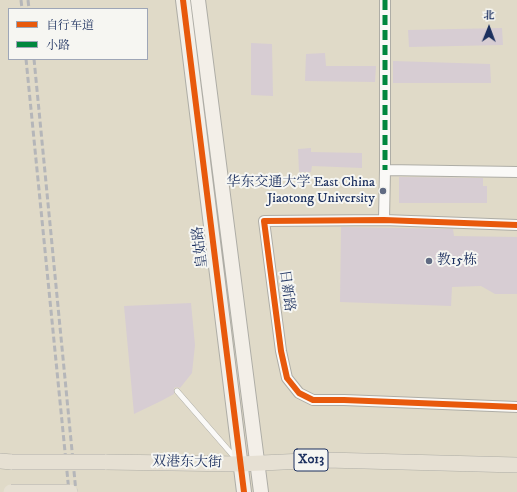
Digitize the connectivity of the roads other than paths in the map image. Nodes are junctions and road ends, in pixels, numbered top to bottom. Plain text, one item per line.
1 (183, 0) edge
2 (198, 0) edge
3 (385, 0) edge
4 (385, 170) junction
5 (517, 172) edge
6 (384, 220) junction
7 (517, 225) edge
8 (178, 392) dead end
9 (517, 407) edge
10 (6, 461) edge
11 (257, 463) junction
12 (240, 464) junction
13 (517, 465) edge
14 (0, 492) edge
15 (11, 492) edge
16 (70, 492) edge
17 (244, 492) edge
18 (260, 492) edge

1 - 12 street, 皇姑路
2 - 11 street, 皇姑路
3 - 4 street
4 - 5 street
4 - 6 street
6 - 7 street, 日新路
6 - 9 street, 日新路
8 - 12 lane
10 - 12 main road, 双港东大街 / X013, bridge
11 - 12 main road, 双港东大街 / X013
11 - 13 main road, 双港东大街 / X013
11 - 18 street, 皇姑路
12 - 17 street, 皇姑路
14 - 15 main road
15 - 16 main road, bridge

